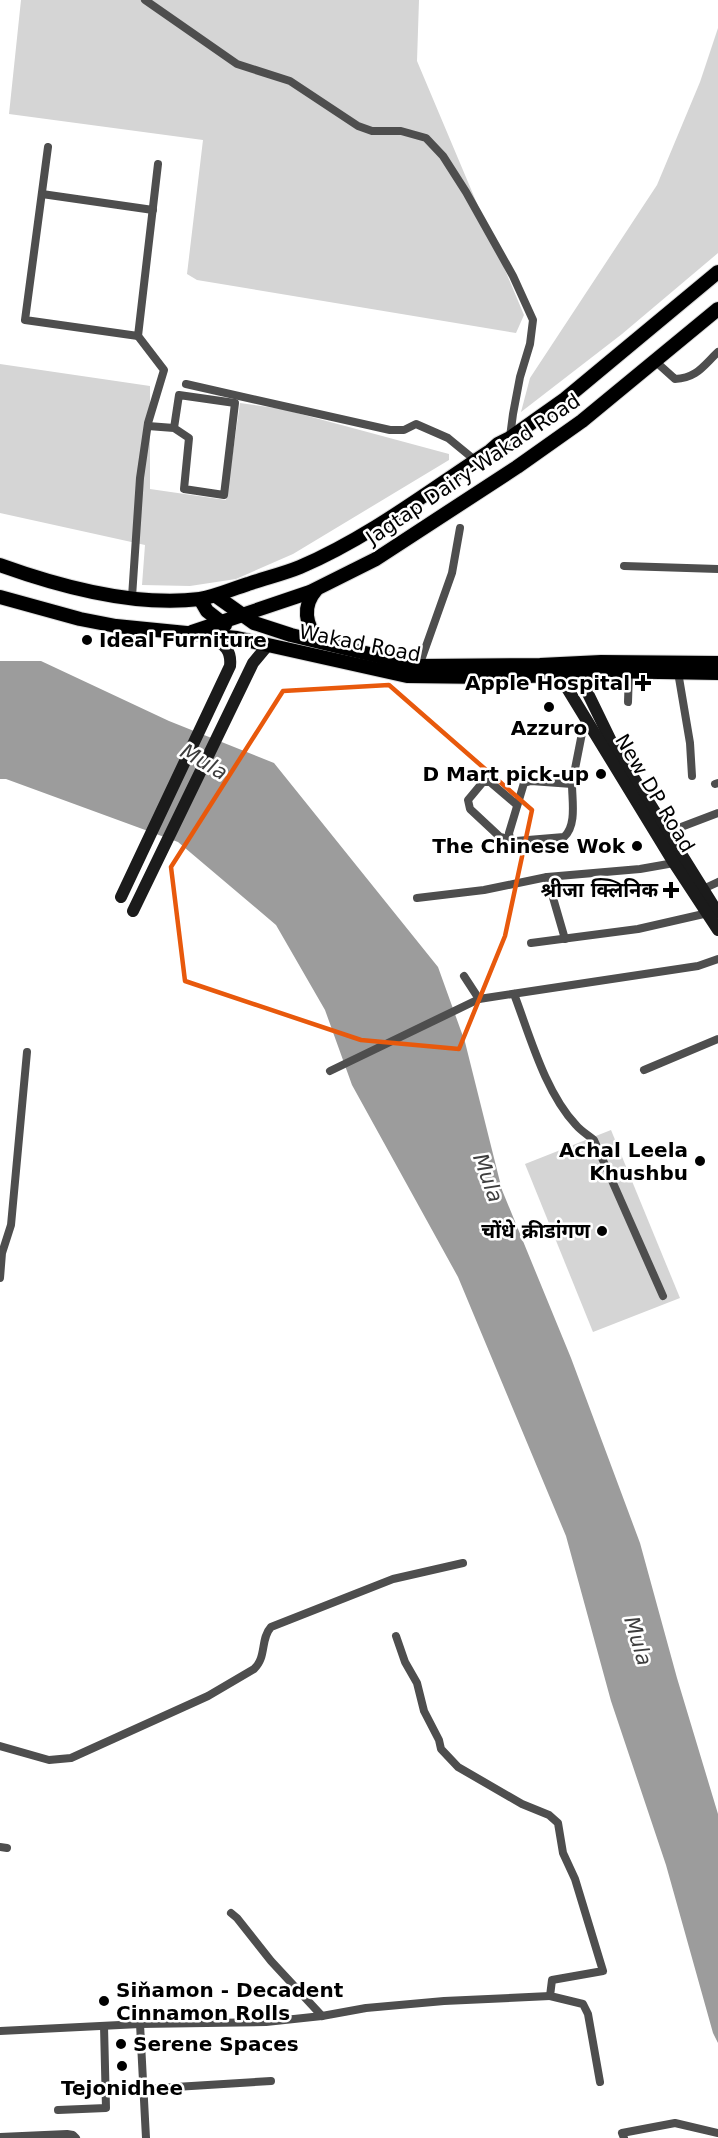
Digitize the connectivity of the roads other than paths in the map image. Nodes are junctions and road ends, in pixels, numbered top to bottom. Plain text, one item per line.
1 (145, 0) edge
2 (48, 147) dead end
3 (158, 164) dead end
4 (42, 194) junction
5 (153, 210) junction
6 (718, 272) edge
7 (718, 309) edge
8 (138, 336) junction
9 (718, 352) edge
10 (655, 361) junction
11 (186, 384) dead end
12 (148, 426) junction
13 (174, 428) junction
14 (510, 438) junction
15 (476, 460) junction
16 (460, 528) dead end
17 (0, 565) edge
18 (624, 566) dead end
19 (718, 569) edge
20 (318, 588) junction
21 (216, 596) junction
22 (0, 597) edge
23 (132, 597) junction
24 (200, 599) junction
25 (241, 615) junction
26 (222, 621) junction
27 (190, 633) junction
28 (208, 635) junction
29 (249, 641) junction
30 (319, 641) junction
31 (268, 645) junction
32 (718, 663) edge
33 (419, 666) junction
34 (570, 669) junction
35 (629, 671) junction
36 (678, 672) junction
37 (718, 673) edge
38 (628, 702) dead end
39 (585, 716) junction
40 (692, 776) dead end
41 (572, 784) junction
42 (517, 805) junction
43 (718, 813) edge
44 (668, 832) junction
45 (510, 839) junction
46 (674, 863) junction
47 (547, 877) junction
48 (718, 882) edge
49 (703, 889) junction
50 (121, 897) dead end
51 (417, 898) dead end
52 (134, 910) dead end
53 (713, 913) edge
54 (718, 930) edge
55 (565, 939) junction
56 (531, 943) dead end
57 (718, 959) edge
58 (464, 976) dead end
59 (514, 994) junction
60 (479, 999) junction
61 (718, 1039) edge
62 (27, 1052) dead end
63 (644, 1070) dead end
64 (330, 1071) dead end
65 (0, 1278) edge
66 (663, 1296) dead end
67 (463, 1563) dead end
68 (396, 1636) dead end
69 (0, 1746) edge
70 (231, 1913) dead end
71 (550, 1996) junction
72 (322, 2016) junction
73 (140, 2024) junction
74 (104, 2026) junction
75 (0, 2031) edge
76 (271, 2081) dead end
77 (600, 2082) dead end
78 (143, 2089) junction
79 (58, 2110) dead end
80 (718, 2133) edge
81 (0, 2137) edge
82 (76, 2138) edge
83 (146, 2138) edge
84 (624, 2138) edge

1 - 14 street
2 - 4 street
3 - 5 street
4 - 5 street
4 - 8 street
5 - 8 street
6 - 14 main road
7 - 10 main road, Jagtap Dairy-Wakad Road
8 - 12 street
9 - 10 street
10 - 20 main road, Jagtap Dairy-Wakad Road
11 - 15 street
12 - 13 street
12 - 23 street
13 - 13 street
14 - 15 main road
15 - 21 main road
16 - 33 street
17 - 23 main road
18 - 19 street
20 - 25 main road, Jagtap Dairy-Wakad Road
20 - 30 main road
21 - 24 main road
21 - 25 main road, Wakad Road
22 - 27 main road, Wakad Road
23 - 24 main road
24 - 26 main road
25 - 26 main road, Jagtap Dairy-Wakad Road
25 - 30 main road, Wakad Road
26 - 27 main road, Jagtap Dairy-Wakad Road
26 - 29 main road
27 - 28 main road, Wakad Road
28 - 29 main road, Wakad Road
28 - 50 main road
29 - 31 main road, Wakad Road
30 - 33 main road, Wakad Road
31 - 34 main road, Wakad Road
31 - 52 main road
32 - 34 main road, Wakad Road
33 - 34 main road, Wakad Road
34 - 35 main road, Wakad Road
34 - 39 main road, New DP Road
34 - 44 main road, New DP Road
35 - 36 main road, Wakad Road
35 - 38 street
36 - 37 main road, Wakad Road
36 - 40 street
39 - 41 street
39 - 46 main road, New DP Road
41 - 42 street
41 - 45 street
42 - 45 street
42 - 45 street
43 - 44 street
44 - 49 main road, New DP Road
46 - 47 street
46 - 53 main road, New DP Road
47 - 51 street
47 - 55 street
48 - 49 street
49 - 53 main road, New DP Road
53 - 54 main road, New DP Road
53 - 55 street
55 - 56 street
57 - 59 street
58 - 60 street
59 - 60 street
59 - 66 street
60 - 64 street
61 - 63 street
62 - 65 street
67 - 69 street
68 - 71 street
70 - 72 street
71 - 72 street
71 - 77 street
72 - 73 street
73 - 74 street
73 - 78 street
74 - 75 street
74 - 79 street
76 - 78 street
78 - 83 street
80 - 84 street
81 - 82 street

